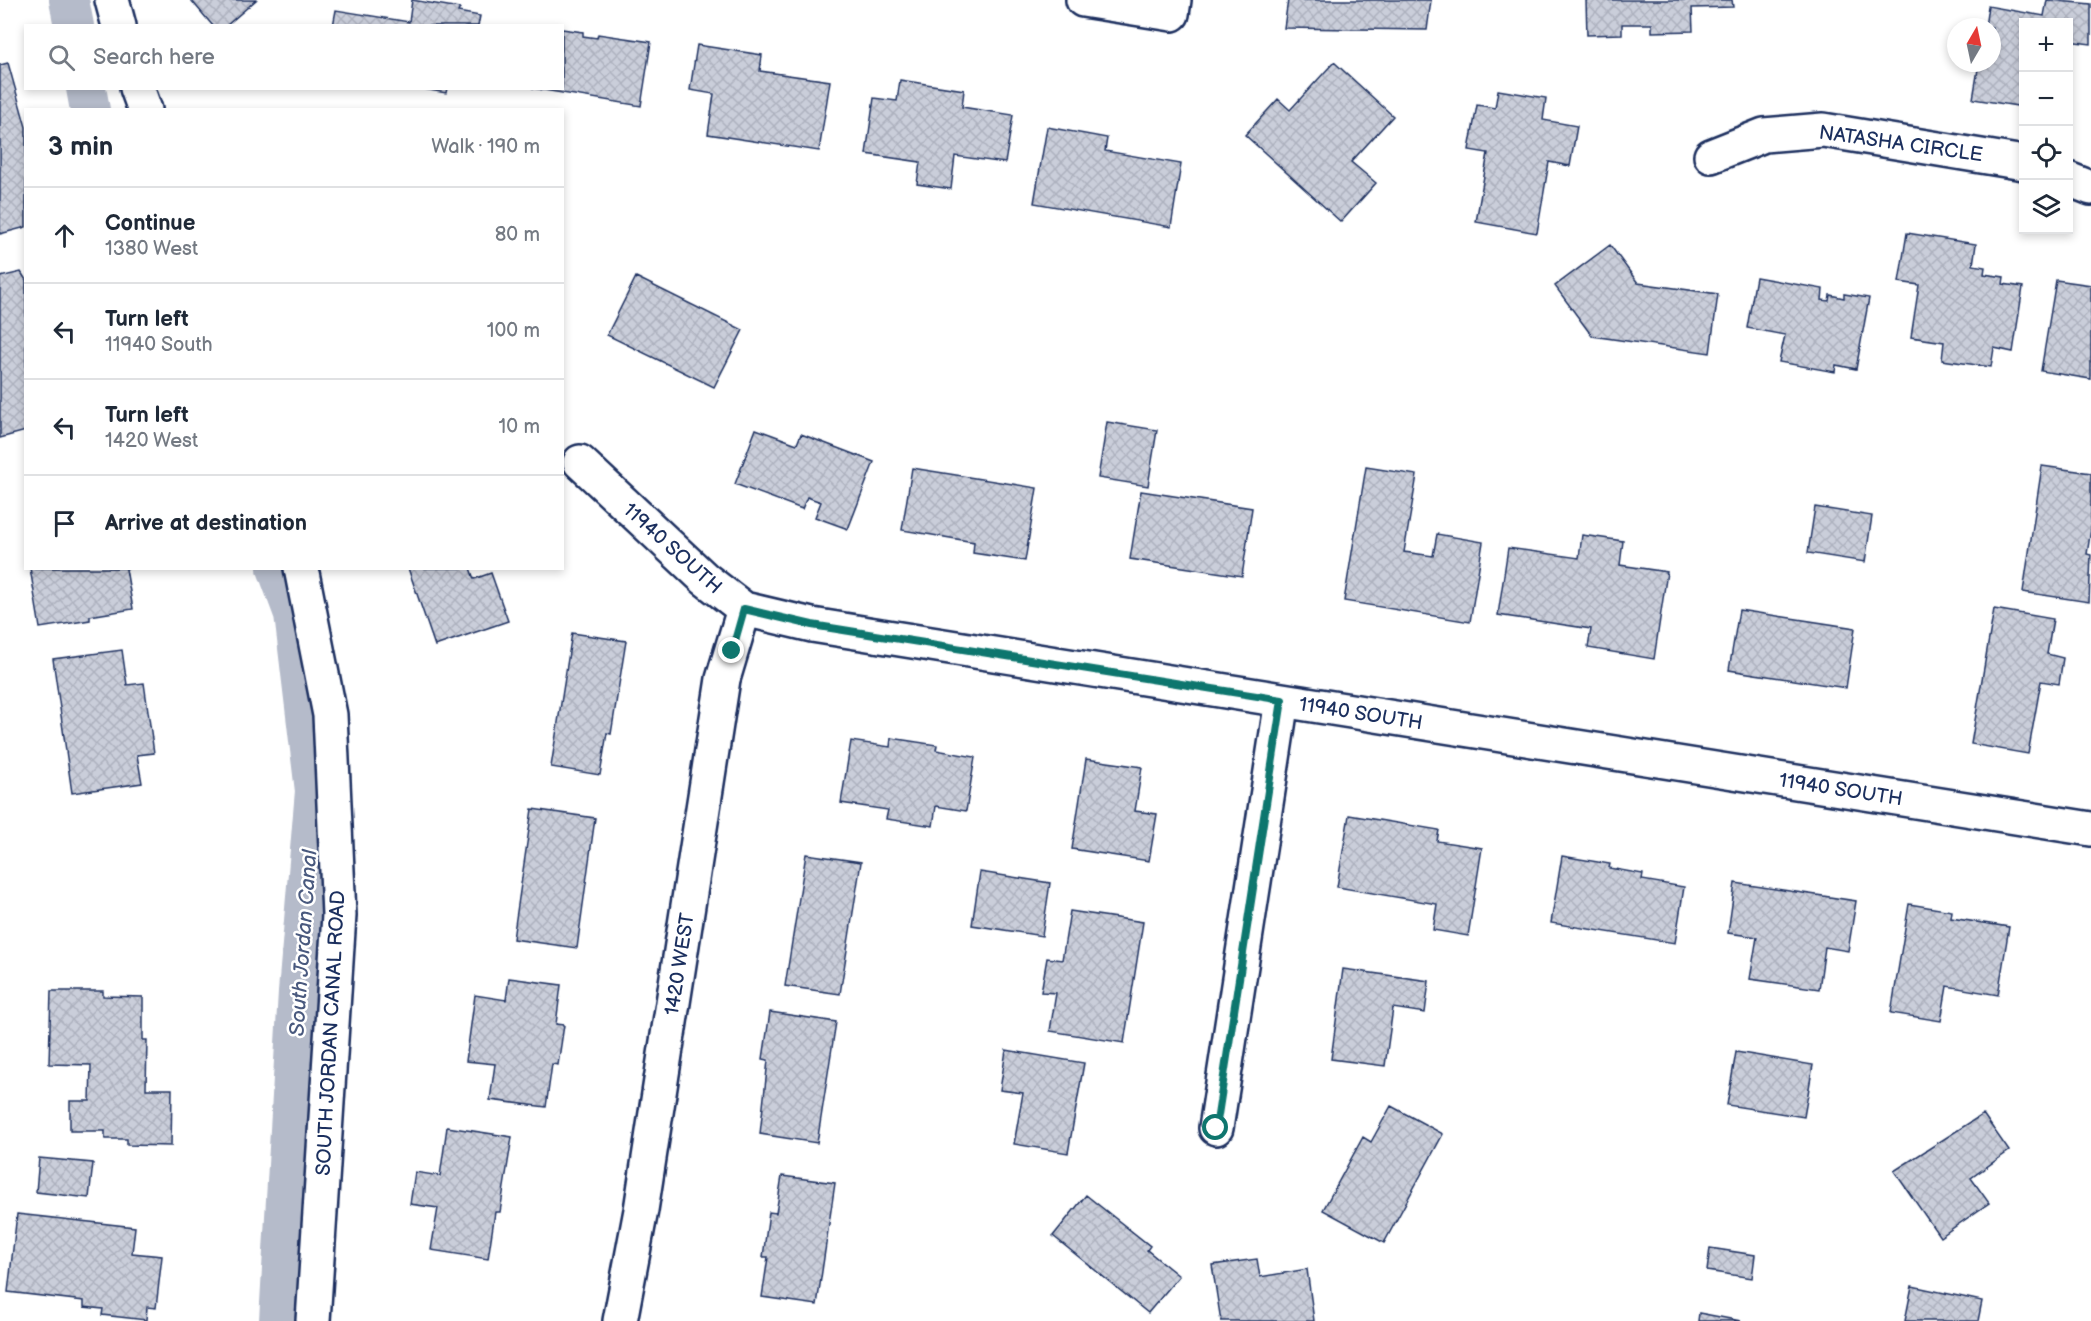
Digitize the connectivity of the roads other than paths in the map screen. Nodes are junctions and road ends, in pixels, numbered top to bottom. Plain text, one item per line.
1 (112, 0) edge
2 (1083, 0) edge
3 (1173, 7) edge
4 (118, 24) edge
5 (138, 90) edge
6 (144, 108) edge
7 (1711, 156) dead end
8 (2019, 162) edge
9 (2071, 180) edge
10 (2091, 188) edge
11 (580, 462) dead end
12 (301, 570) edge
13 (744, 609) junction
14 (1282, 700) junction
15 (2091, 829) edge
16 (1216, 1128) dead end
17 (313, 1321) edge
18 (620, 1321) edge

1 - 4 street
2 - 3 street
5 - 6 street
7 - 8 street, NATASHA CIRCLE
9 - 10 street
11 - 13 street, 11940 SOUTH
12 - 17 street, SOUTH JORDAN CANAL ROAD
13 - 14 street, 11940 SOUTH
13 - 18 street, 1420 WEST
14 - 15 street, 11940 SOUTH
14 - 16 street

